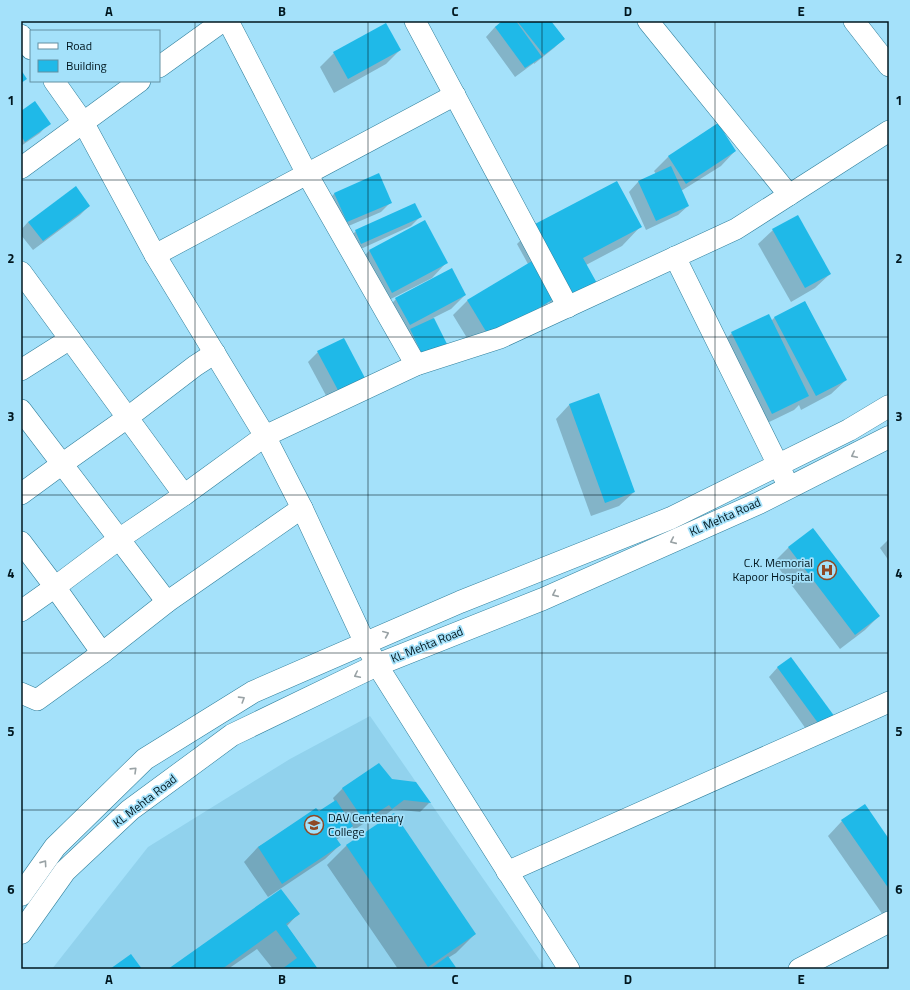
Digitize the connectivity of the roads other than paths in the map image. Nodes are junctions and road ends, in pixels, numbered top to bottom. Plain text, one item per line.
1 (223, 21) edge
2 (228, 21) edge
3 (415, 21) edge
4 (648, 21) edge
5 (854, 21) edge
6 (21, 35) edge
7 (30, 48) edge
8 (889, 66) edge
9 (160, 67) edge
10 (55, 82) edge
11 (139, 82) edge
12 (454, 95) junction
13 (83, 122) junction
14 (889, 131) edge
15 (21, 168) edge
16 (307, 174) junction
17 (789, 194) junction
18 (155, 255) junction
19 (675, 257) junction
20 (21, 272) edge
21 (568, 307) junction
22 (70, 339) junction
23 (215, 353) junction
24 (416, 365) junction
25 (21, 370) edge
26 (889, 406) edge
27 (21, 410) edge
28 (127, 418) junction
29 (265, 436) junction
30 (889, 437) edge
31 (62, 464) junction
32 (778, 465) junction
33 (789, 488) junction
34 (21, 494) edge
35 (184, 495) junction
36 (302, 508) junction
37 (119, 539) junction
38 (21, 542) edge
39 (55, 587) junction
40 (167, 602) junction
41 (21, 611) edge
42 (365, 643) junction
43 (102, 653) junction
44 (376, 665) junction
45 (21, 693) edge
46 (889, 702) edge
47 (507, 872) junction
48 (21, 895) edge
49 (889, 922) edge
50 (21, 933) edge
51 (569, 969) edge
52 (799, 969) edge

1 - 9 street
2 - 16 street
3 - 12 street
4 - 17 street
5 - 8 street
6 - 7 street
10 - 13 street
11 - 13 street
12 - 16 street
12 - 21 street
13 - 15 street
13 - 18 street
14 - 17 street
16 - 18 street
16 - 24 street
17 - 19 street
18 - 23 street
19 - 21 street
19 - 32 street
20 - 22 street
21 - 24 street
22 - 25 street
22 - 28 street
23 - 28 street
23 - 29 street
24 - 29 street
26 - 32 street, KL Mehta Road
27 - 31 street
28 - 31 street
28 - 35 street
29 - 35 street
29 - 36 street
30 -> 33 street, KL Mehta Road
31 - 34 street
31 - 37 street
32 - 33 street
42 -> 32 street, KL Mehta Road
33 -> 44 street, KL Mehta Road
35 - 37 street
36 - 40 street
36 - 42 street
37 - 39 street
37 - 40 street
38 - 39 street
39 - 41 street
39 - 43 street
40 - 43 street
42 - 44 street
48 -> 42 street, KL Mehta Road
43 - 45 street
44 - 47 street
44 -> 50 street, KL Mehta Road
46 - 47 street
47 - 51 street
49 - 52 street

